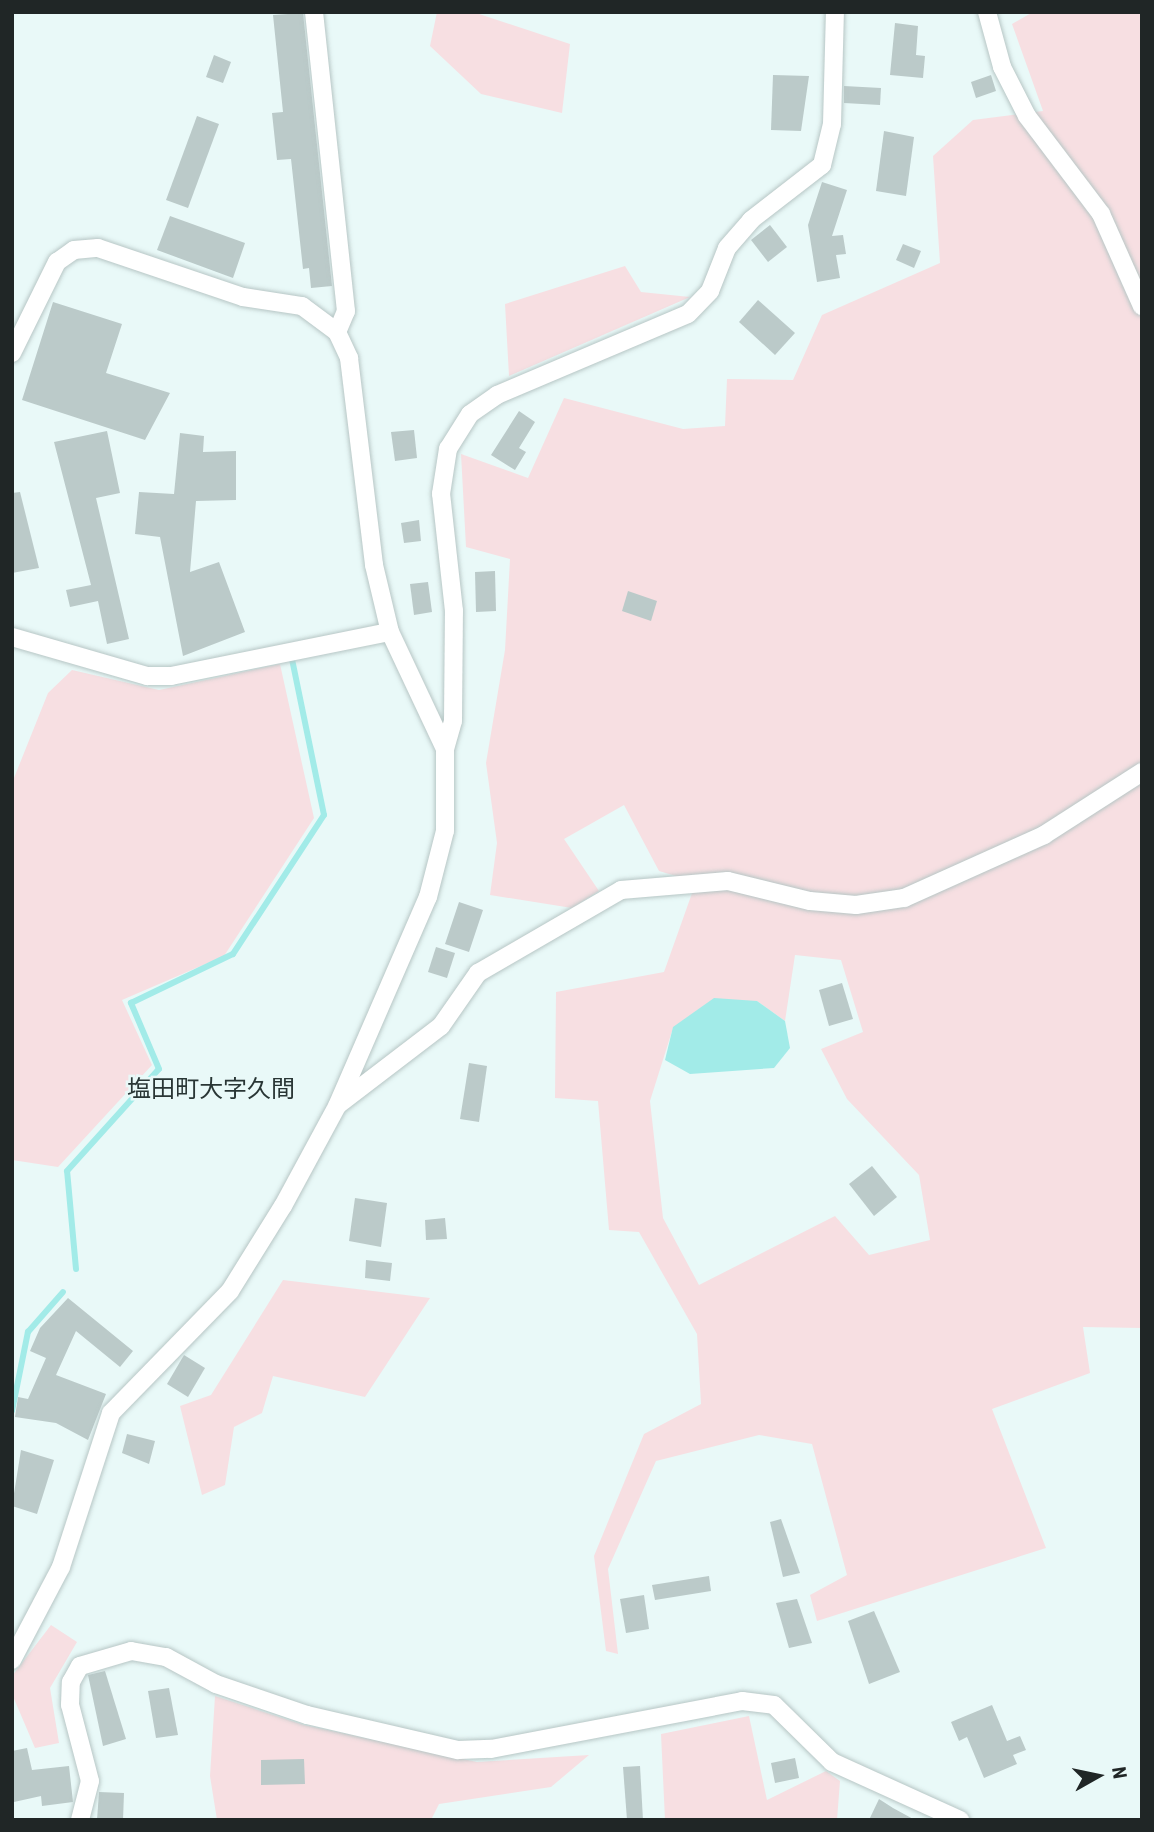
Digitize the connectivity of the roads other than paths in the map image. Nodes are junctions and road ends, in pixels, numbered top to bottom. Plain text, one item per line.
1 (314, 12) edge
2 (835, 12) edge
3 (988, 12) edge
4 (1142, 306) edge
5 (337, 332) junction
6 (12, 353) edge
7 (390, 632) junction
8 (12, 637) edge
9 (445, 749) junction
10 (1142, 772) edge
11 (337, 1106) junction
12 (12, 1660) edge
13 (80, 1820) edge
14 (960, 1820) edge

1 - 5 street
2 - 9 street
3 - 4 street
5 - 6 street
5 - 7 street
7 - 8 street
7 - 9 street
9 - 11 street
10 - 11 street
11 - 12 street
13 - 14 street

